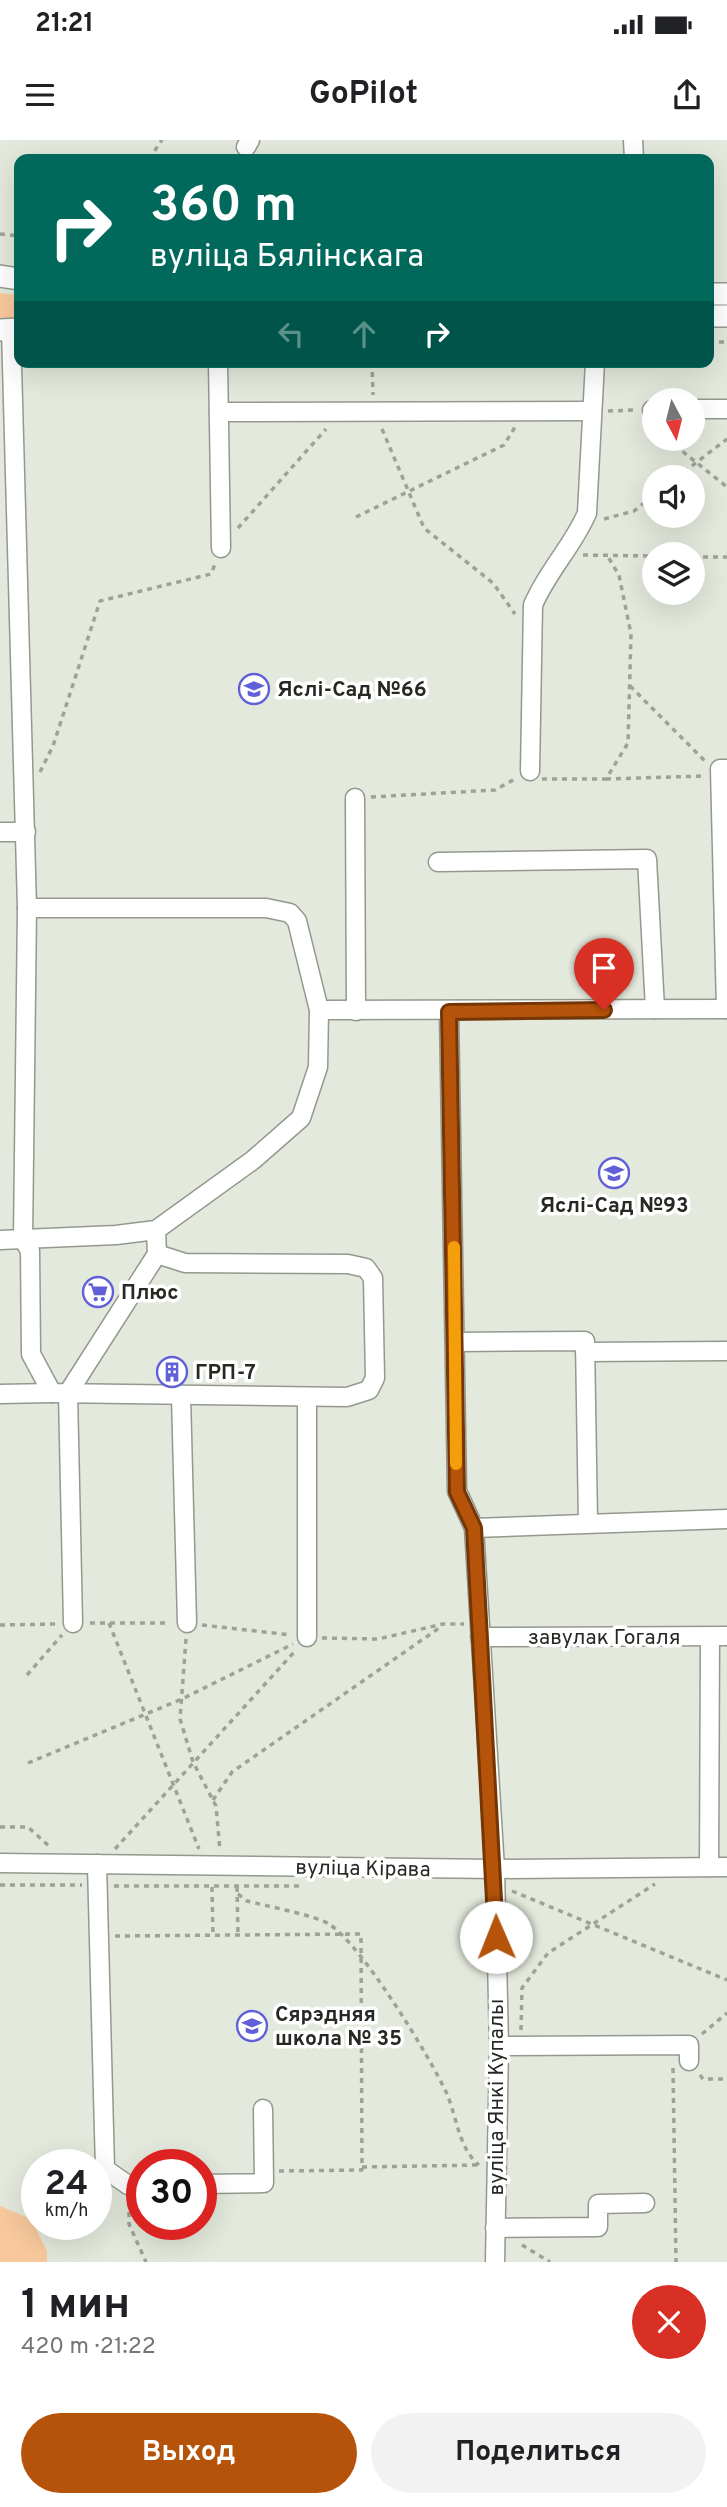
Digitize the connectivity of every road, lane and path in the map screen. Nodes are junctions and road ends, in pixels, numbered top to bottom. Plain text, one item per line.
1 (10, 330) edge
2 (218, 368) edge
3 (372, 368) edge
4 (595, 368) edge
5 (705, 409) edge
6 (727, 409) edge
7 (344, 410) junction
8 (373, 410) junction
9 (526, 410) junction
10 (642, 410) edge
11 (592, 411) junction
12 (219, 412) junction
13 (727, 439) edge
14 (682, 452) edge
15 (694, 463) junction
16 (692, 465) edge
17 (7, 467) edge
18 (727, 487) edge
19 (409, 492) junction
20 (642, 505) edge
21 (356, 517) dead end
22 (583, 524) junction
23 (221, 548) junction
24 (560, 555) junction
25 (607, 555) junction
26 (642, 556) edge
27 (705, 557) edge
28 (727, 557) edge
29 (9, 568) edge
30 (533, 639) junction
31 (629, 686) junction
32 (530, 771) junction
33 (723, 772) edge
34 (606, 779) junction
35 (355, 797) joint
36 (25, 804) junction
37 (0, 832) edge
38 (26, 832) junction
39 (438, 862) dead end
40 (27, 908) junction
41 (655, 1009) junction
42 (726, 1009) edge
43 (319, 1010) junction
44 (356, 1011) junction
45 (449, 1012) junction
46 (156, 1230) junction
47 (23, 1239) junction
48 (0, 1240) edge
49 (157, 1254) junction
50 (455, 1342) junction
51 (727, 1351) edge
52 (585, 1352) junction
53 (60, 1393) junction
54 (0, 1394) edge
55 (181, 1396) junction
56 (307, 1397) junction
57 (727, 1519) edge
58 (589, 1523) junction
59 (474, 1528) junction
60 (73, 1623) junction
61 (108, 1623) junction
62 (187, 1623) junction
63 (443, 1624) junction
64 (0, 1625) edge
65 (480, 1630) junction
66 (718, 1636) edge
67 (307, 1637) junction
68 (27, 1675) dead end
69 (182, 1699) junction
70 (144, 1712) junction
71 (192, 1762) junction
72 (27, 1763) dead end
73 (173, 1783) junction
74 (213, 1800) junction
75 (0, 1827) edge
76 (51, 1849) dead end
77 (200, 1851) dead end
78 (220, 1851) dead end
79 (0, 1863) edge
80 (97, 1864) junction
81 (718, 1867) edge
82 (495, 1876) junction
83 (658, 1882) dead end
84 (212, 1886) dead end
85 (237, 1887) dead end
86 (238, 1894) junction
87 (592, 1926) junction
88 (338, 1934) junction
89 (213, 1935) junction
90 (238, 1935) junction
91 (99, 1936) junction
92 (361, 1958) junction
93 (727, 1980) edge
94 (727, 2013) edge
95 (499, 2046) junction
96 (521, 2046) junction
97 (683, 2050) junction
98 (727, 2079) edge
99 (264, 2109) dead end
100 (362, 2167) junction
101 (264, 2171) junction
102 (126, 2180) edge
103 (217, 2184) edge
104 (645, 2203) dead end
105 (495, 2228) junction
106 (136, 2240) edge
107 (146, 2262) edge
108 (495, 2262) edge
109 (676, 2262) edge

1 - 17 street
2 - 12 street
3 - 8 path
4 - 11 street
5 - 6 street
7 - 8 street
7 - 12 street
7 - 23 path
8 - 9 street
8 - 19 path
9 - 11 street
9 - 19 path
10 - 11 path
11 - 22 street
12 - 23 street
13 - 15 path
14 - 15 path
15 - 16 path
15 - 18 path
17 - 29 street
19 - 21 path
19 - 30 path
20 - 22 path
22 - 24 street
23 - 36 path
24 - 25 path
24 - 30 street
25 - 26 path
25 - 31 path
27 - 28 path
29 - 36 street
30 - 32 street
31 - 33 path
31 - 34 path
32 - 34 path
32 - 35 path
33 - 34 path
33 - 42 street
35 - 44 street
36 - 38 street
37 - 38 street
38 - 40 street
39 - 41 street
40 - 43 street
40 - 47 street
41 - 42 street
41 - 45 street
43 - 44 street
43 - 46 street
44 - 45 street
45 - 50 street, вуліца Янкі Купалы
46 - 47 street
46 - 49 street
47 - 48 street
47 - 53 street
49 - 53 street
49 - 56 street
50 - 52 street
50 - 59 street, вуліца Янкі Купалы
51 - 52 street
52 - 58 street
53 - 54 street
53 - 55 street
53 - 60 street
55 - 56 street
55 - 62 street
56 - 67 street
57 - 58 street
58 - 59 street
59 - 65 street, вуліца Янкі Купалы
60 - 61 path
60 - 64 path
60 - 68 path
61 - 62 path
61 - 70 path
62 - 67 path
62 - 69 path
63 - 65 path
63 - 67 path
63 - 74 path
65 - 66 street, завулак Гогаля
65 - 82 street, вуліца Янкі Купалы
66 - 81 street
67 - 69 path
67 - 71 path
69 - 70 path
69 - 71 path
70 - 72 path
70 - 73 path
71 - 73 path
71 - 74 path
73 - 77 path
73 - 80 path
74 - 78 path
75 - 76 path
79 - 80 street, вуліца Кірава
80 - 82 street, вуліца Кірава
80 - 91 street
81 - 82 street, вуліца Кірава
82 - 87 path
82 - 95 street, вуліца Янкі Купалы
83 - 87 path
84 - 89 path
85 - 86 path
86 - 88 path
86 - 90 path
87 - 93 path
87 - 96 path
88 - 90 path
88 - 92 path
88 - 92 path
89 - 90 path
89 - 91 path
91 - 102 street
92 - 100 path
92 - 100 path
94 - 97 path
95 - 96 street
95 - 105 street, вуліца Янкі Купалы
96 - 97 street
97 - 98 path
97 - 109 path
99 - 101 street
100 - 101 path
101 - 103 street
104 - 105 street
105 - 108 street, вуліца Янкі Купалы
106 - 107 path

